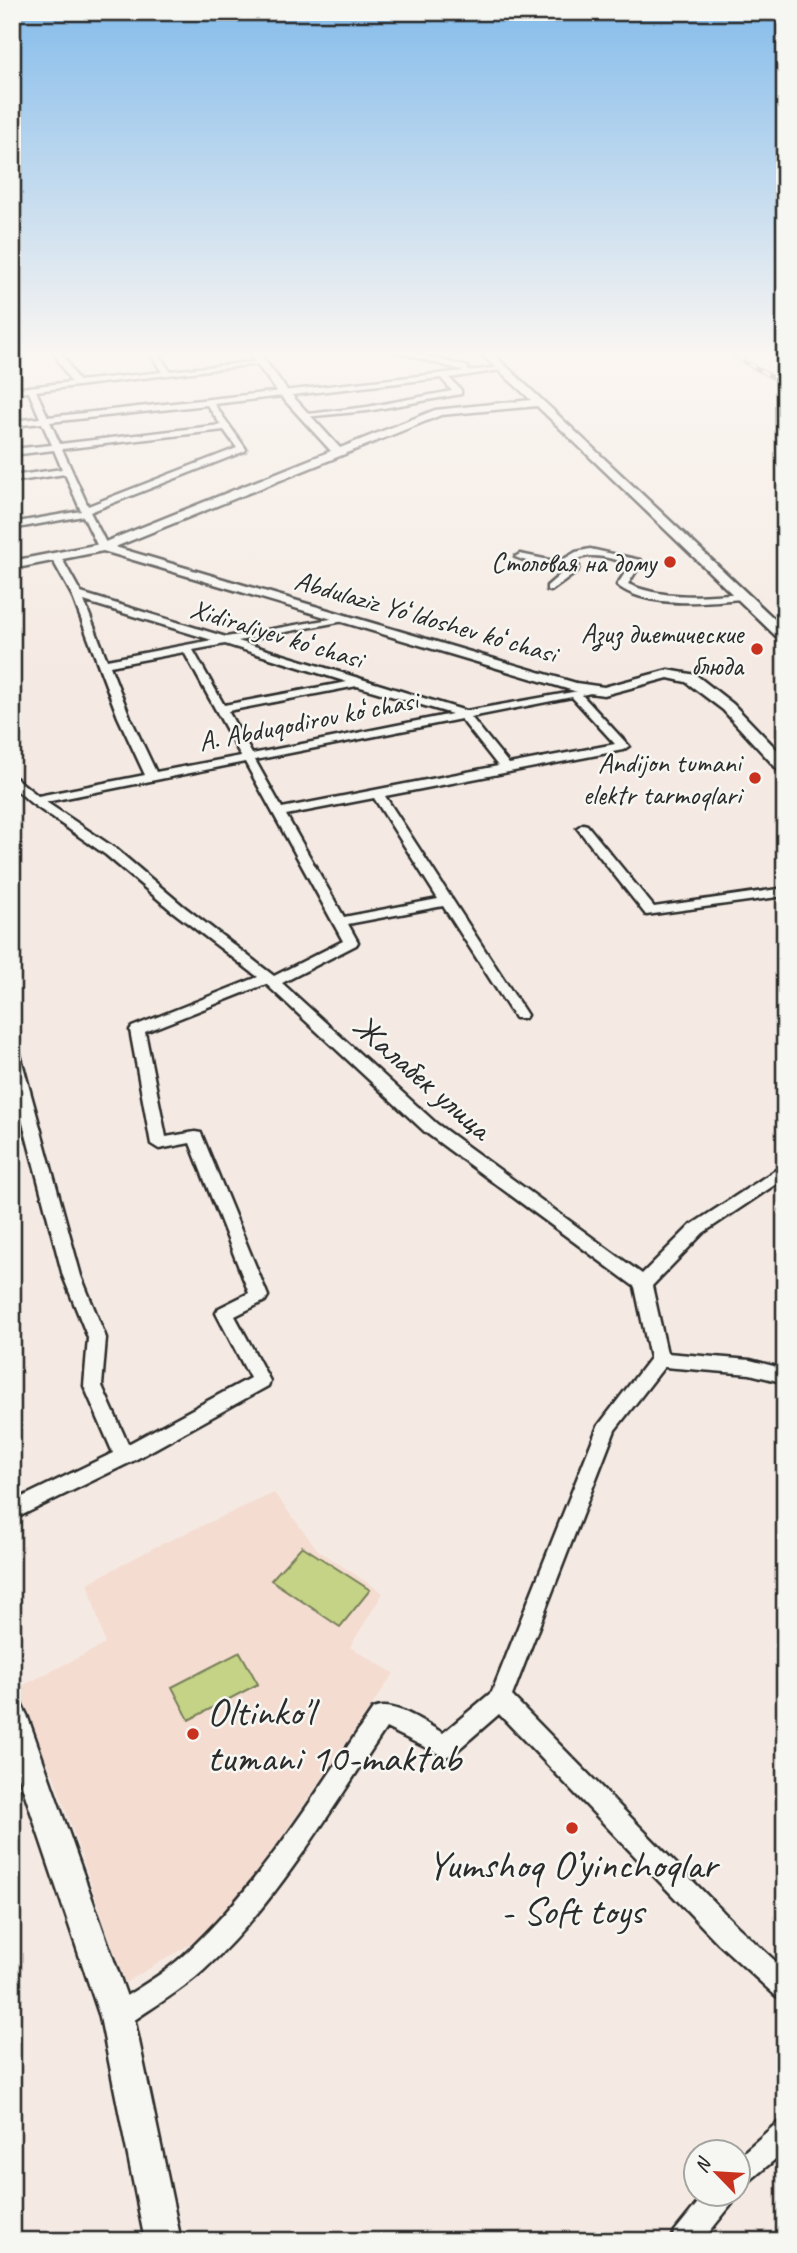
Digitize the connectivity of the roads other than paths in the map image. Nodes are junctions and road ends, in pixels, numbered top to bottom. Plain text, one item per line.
1 (62, 456) edge
2 (224, 456) edge
3 (324, 456) edge
4 (596, 456) edge
5 (69, 471) junction
6 (12, 479) edge
7 (86, 512) junction
8 (12, 526) edge
9 (103, 547) junction
10 (56, 557) junction
11 (520, 557) dead end
12 (566, 563) junction
13 (12, 565) edge
14 (551, 588) dead end
15 (77, 595) junction
16 (742, 596) junction
17 (344, 618) junction
18 (785, 637) edge
19 (228, 642) junction
20 (188, 650) junction
21 (103, 664) junction
22 (359, 682) junction
23 (591, 690) junction
24 (576, 695) junction
25 (221, 709) junction
26 (463, 714) junction
27 (249, 759) junction
28 (782, 760) edge
29 (505, 767) junction
30 (152, 776) junction
31 (12, 779) edge
32 (377, 793) junction
33 (35, 800) junction
34 (280, 812) junction
35 (583, 828) dead end
36 (785, 892) edge
37 (446, 901) junction
38 (341, 922) junction
39 (270, 980) junction
40 (520, 1015) dead end
41 (12, 1051) edge
42 (785, 1170) edge
43 (643, 1284) junction
44 (659, 1359) junction
45 (785, 1376) edge
46 (124, 1456) junction
47 (12, 1512) edge
48 (500, 1699) junction
49 (12, 1715) edge
50 (18, 1751) edge
51 (785, 1987) edge
52 (117, 2017) junction
53 (785, 2133) edge
54 (752, 2161) edge
55 (710, 2208) edge
56 (163, 2241) edge
57 (685, 2241) edge

1 - 5 street
2 - 7 street
3 - 9 main road
4 - 16 main road
5 - 6 street
5 - 7 street
7 - 8 street
7 - 9 street
9 - 10 main road
9 - 17 main road, Abdulaziz Yoʻldoshev koʻchasi
10 - 13 main road
10 - 15 street
11 - 12 street
12 - 14 street
12 - 16 street
15 - 19 street, Xidiraliyev koʻchasi
15 - 21 street
16 - 18 main road
17 - 19 street
17 - 23 main road, Abdulaziz Yoʻldoshev koʻchasi
19 - 20 street
19 - 22 street, Xidiraliyev koʻchasi
20 - 21 street
20 - 25 street
21 - 30 street
22 - 25 street
22 - 26 street, Xidiraliyev koʻchasi
23 - 24 street, A. Abduqodirov koʻchasi
23 - 28 main road, Abdulaziz Yoʻldoshev koʻchasi
24 - 26 street, A. Abduqodirov koʻchasi
24 - 29 street
25 - 27 street
26 - 27 street, A. Abduqodirov koʻchasi
26 - 29 street
27 - 30 street, A. Abduqodirov koʻchasi
27 - 34 street
29 - 32 street
30 - 33 street, A. Abduqodirov koʻchasi
31 - 33 street, Жалабек улица
32 - 34 street
32 - 37 street
33 - 39 street, Жалабек улица
34 - 38 street
35 - 36 street
37 - 38 street
37 - 40 street
38 - 39 street
39 - 43 street, Жалабек улица
39 - 46 street
41 - 46 street
42 - 43 street
43 - 44 street
44 - 45 street
44 - 48 street
46 - 47 street
48 - 51 street
48 - 52 street
49 - 50 main road
50 - 52 main road
52 - 56 main road
53 - 54 street
55 - 57 street

